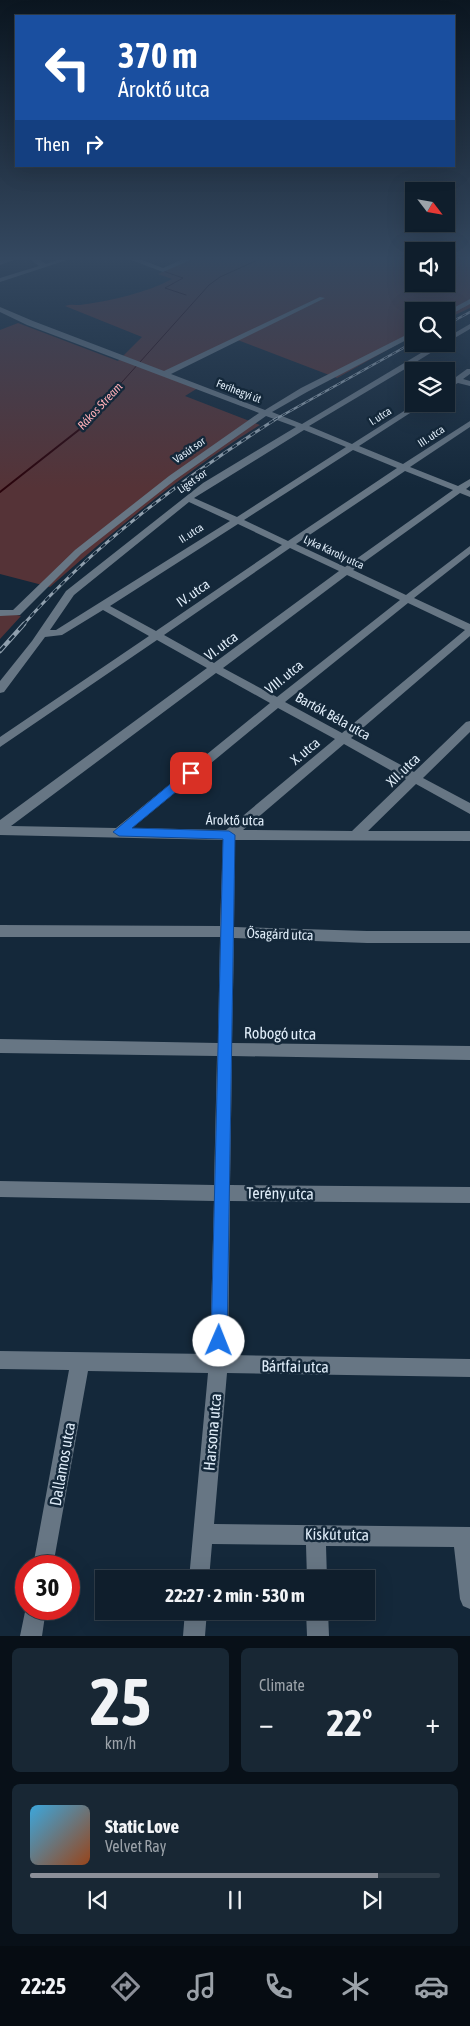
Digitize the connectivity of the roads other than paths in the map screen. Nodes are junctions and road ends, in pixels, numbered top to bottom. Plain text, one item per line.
1 (60, 334) edge
2 (246, 334) edge
3 (405, 338) edge
4 (428, 352) edge
5 (412, 362) edge
6 (405, 366) edge
7 (470, 371) edge
8 (164, 374) junction
9 (457, 380) joint
10 (470, 384) edge
11 (407, 412) edge
12 (264, 413) junction
13 (470, 423) edge
14 (302, 427) junction
15 (352, 446) junction
16 (405, 468) junction
17 (470, 482) edge
18 (460, 490) junction
19 (470, 494) edge
20 (188, 498) junction
21 (235, 520) junction
22 (288, 545) junction
23 (470, 549) edge
24 (345, 571) junction
25 (406, 600) junction
26 (103, 606) junction
27 (0, 613) edge
28 (470, 629) edge
29 (42, 634) junction
30 (156, 637) junction
31 (215, 669) junction
32 (0, 689) edge
33 (277, 703) junction
34 (470, 725) edge
35 (343, 739) junction
36 (0, 743) edge
37 (415, 779) junction
38 (470, 808) edge
39 (0, 828) edge
40 (119, 832) junction
41 (229, 835) junction
42 (356, 835) junction
43 (470, 836) edge
44 (0, 931) edge
45 (226, 932) junction
46 (470, 937) edge
47 (0, 1046) edge
48 (226, 1049) junction
49 (470, 1053) edge
50 (0, 1189) edge
51 (221, 1193) junction
52 (470, 1195) edge
53 (0, 1360) edge
54 (80, 1362) junction
55 (218, 1364) junction
56 (470, 1368) edge
57 (204, 1534) junction
58 (316, 1534) junction
59 (467, 1537) edge
60 (45, 1555) edge
61 (200, 1570) edge
62 (317, 1570) edge
63 (470, 1598) edge
64 (34, 1620) edge
65 (195, 1620) edge
66 (318, 1620) edge
67 (31, 1636) edge
68 (194, 1636) edge
69 (318, 1636) edge

1 - 8 street, Ferihegyi út
2 - 8 street
3 - 12 street, Vasút sor
4 - 5 street, Liget sor
6 - 14 street, Liget sor
7 - 9 street
8 - 12 street, Ferihegyi út
9 - 10 street
11 - 15 street, I. utca
12 - 14 street, Ferihegyi út
12 - 27 street, Vasút sor
13 - 16 street, III. utca
14 - 15 street, Ferihegyi út
14 - 20 street, Liget sor
15 - 16 street, Ferihegyi út
15 - 21 street, II. utca
16 - 18 street, Ferihegyi út
16 - 22 street, IV. utca
17 - 18 street, VI. utca
18 - 19 street, Ferihegyi út
18 - 24 street, VI. utca
20 - 21 street, Lyka Károly utca
20 - 29 street, Liget sor
21 - 22 street, Lyka Károly utca
21 - 26 street, II. utca
22 - 24 street, Lyka Károly utca
22 - 30 street, IV. utca
23 - 25 street, VIII. utca
24 - 25 street, Lyka Károly utca
24 - 31 street, VI. utca
25 - 28 street, Lyka Károly utca
25 - 33 street, VIII. utca
26 - 29 street, II. utca
26 - 30 street, Bartók Béla utca
28 - 35 street, X. utca
29 - 32 street, Liget sor
30 - 31 street, Bartók Béla utca
30 - 36 street, IV. utca
31 - 33 street, Bartók Béla utca
31 - 39 street, VI. utca
33 - 35 street, Bartók Béla utca
33 - 40 street, VIII. utca
34 - 37 street, XII. utca
35 - 37 street, Bartók Béla utca
35 - 41 street, X. utca
37 - 38 street, Bartók Béla utca
37 - 42 street, XII. utca
39 - 40 street, Ároktő utca
40 - 41 street, Ároktő utca
41 - 42 street, Ároktő utca
41 - 45 street, Harsona utca
42 - 43 street, Ároktő utca
44 - 45 street, Ősagárd utca
45 - 46 street, Ősagárd utca
45 - 48 street, Harsona utca
47 - 48 street, Robogó utca
48 - 49 street, Robogó utca
48 - 51 street, Harsona utca
50 - 51 street, Terény utca
51 - 52 street, Terény utca
51 - 55 street, Harsona utca
53 - 54 street, Bártfai utca
54 - 55 street, Bártfai utca
54 - 60 street, Dallamos utca
55 - 56 street, Bártfai utca
55 - 57 street, Harsona utca
57 - 58 street, Kiskút utca
57 - 61 street, Harsona utca
58 - 59 street, Kiskút utca
58 - 62 street
59 - 63 street
64 - 67 street
65 - 68 street
66 - 69 street

